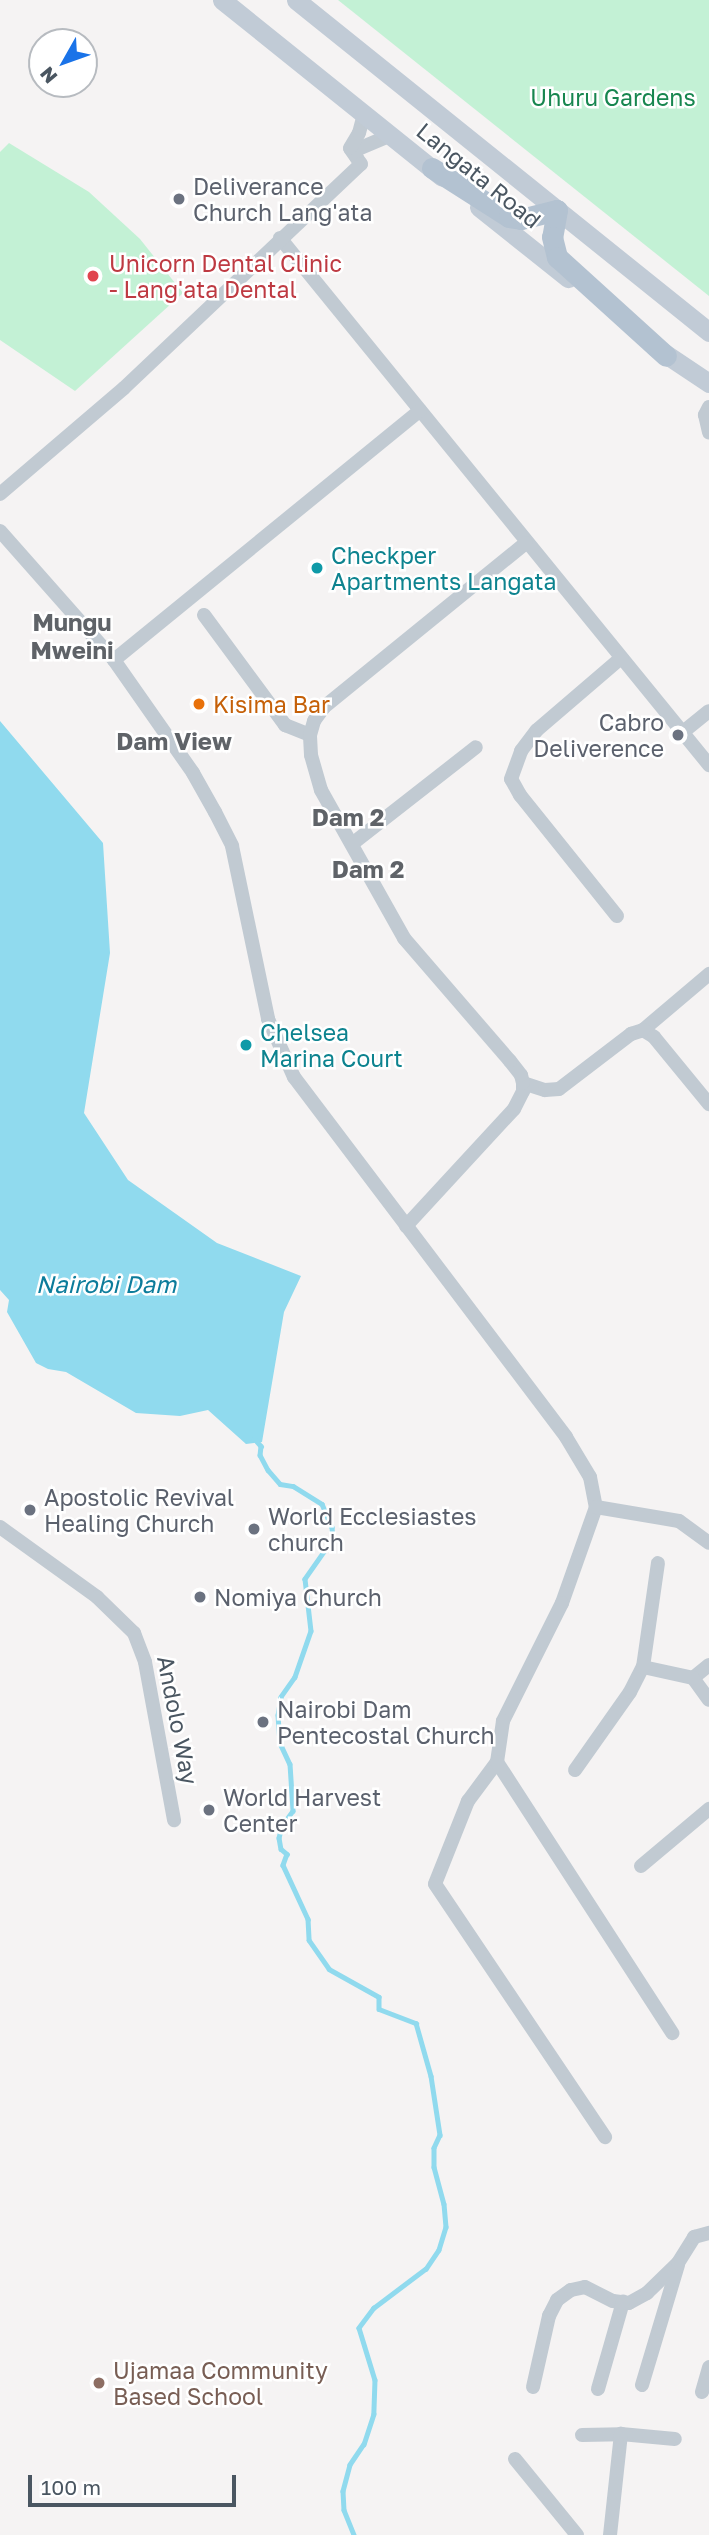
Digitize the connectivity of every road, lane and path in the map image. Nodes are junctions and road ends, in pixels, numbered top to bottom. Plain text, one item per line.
1 (222, 0) edge
2 (296, 0) edge
3 (364, 114) junction
4 (391, 135) junction
5 (361, 164) junction
6 (432, 168) junction
7 (557, 210) junction
8 (280, 239) junction
9 (709, 332) edge
10 (666, 356) junction
11 (709, 383) edge
12 (709, 407) edge
13 (420, 410) junction
14 (709, 433) edge
15 (0, 494) edge
16 (0, 531) edge
17 (526, 543) junction
18 (204, 615) dead end
19 (621, 658) junction
20 (114, 660) junction
21 (709, 711) edge
22 (683, 732) junction
23 (310, 736) junction
24 (476, 747) dead end
25 (709, 765) edge
26 (352, 844) junction
27 (617, 916) dead end
28 (709, 974) edge
29 (643, 1030) junction
30 (523, 1083) junction
31 (709, 1104) edge
32 (406, 1226) junction
33 (596, 1507) junction
34 (0, 1527) edge
35 (709, 1543) edge
36 (658, 1563) dead end
37 (709, 1665) edge
38 (643, 1667) junction
39 (694, 1678) junction
40 (709, 1700) edge
41 (497, 1762) junction
42 (575, 1770) dead end
43 (709, 1809) edge
44 (174, 1820) dead end
45 (641, 1866) dead end
46 (672, 2033) dead end
47 (606, 2137) dead end
48 (709, 2233) edge
49 (678, 2263) junction
50 (623, 2302) junction
51 (709, 2367) edge
52 (642, 2385) dead end
53 (533, 2388) dead end
54 (598, 2389) dead end
55 (702, 2392) dead end
56 (621, 2434) junction
57 (582, 2435) dead end
58 (675, 2439) dead end
59 (515, 2459) dead end
60 (577, 2535) edge
61 (610, 2535) edge

1 - 3 main road, Langata Road
2 - 7 main road, Langata Road
3 - 4 main road, Langata Road
3 - 5 street
4 - 5 street
4 - 6 main road, Langata Road
5 - 8 street
6 - 7 main road
6 - 10 main road, Langata Road
7 - 9 main road, Langata Road
7 - 10 main road
8 - 13 street
8 - 15 street
10 - 11 main road, Langata Road
12 - 14 street
13 - 17 street
13 - 20 street
16 - 20 street
17 - 19 street
17 - 23 street
18 - 23 street
19 - 22 street
19 - 27 street
20 - 32 street
21 - 22 street
22 - 25 street
23 - 26 street
24 - 26 street
26 - 30 street
28 - 29 street
29 - 30 street
29 - 31 street
30 - 32 street
32 - 33 street
33 - 35 street
33 - 41 street
34 - 44 street, Andolo Way
36 - 38 street
37 - 39 street
38 - 39 street
38 - 42 street
39 - 40 street
41 - 46 street
41 - 47 street
43 - 45 street
48 - 49 street
49 - 50 street
49 - 52 street
50 - 53 street
50 - 54 street
51 - 55 street
56 - 57 street
56 - 58 street
56 - 61 street
59 - 60 street

